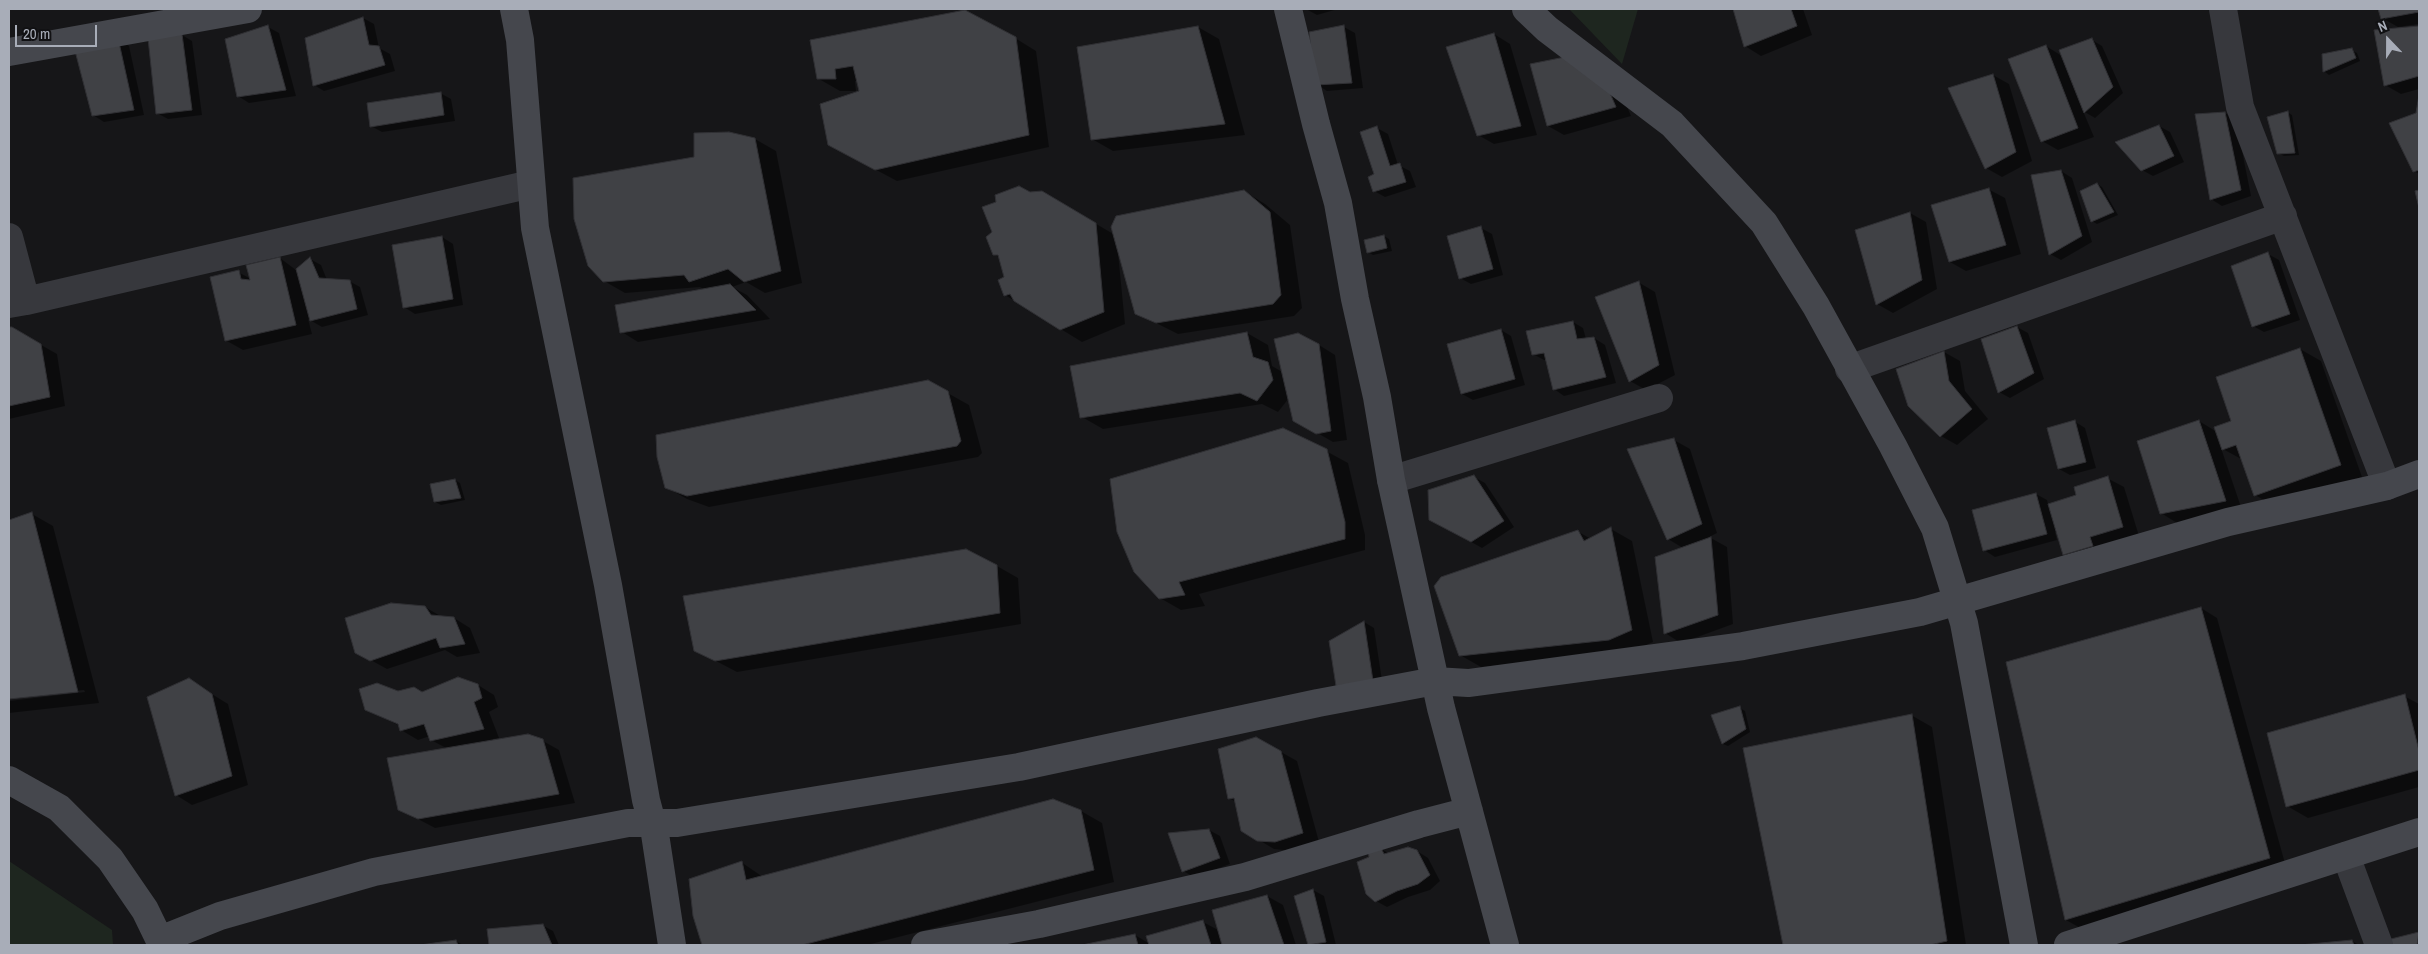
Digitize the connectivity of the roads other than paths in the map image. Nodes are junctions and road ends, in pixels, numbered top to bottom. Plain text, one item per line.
1 (248, 9) edge
2 (514, 9) edge
3 (1288, 9) edge
4 (1526, 9) edge
5 (2223, 9) edge
6 (9, 52) edge
7 (531, 184) junction
8 (2283, 216) junction
9 (9, 237) edge
10 (17, 303) edge
11 (1849, 369) junction
12 (1659, 398) dead end
13 (2419, 474) edge
14 (1391, 480) junction
15 (2387, 486) junction
16 (1957, 602) junction
17 (1435, 681) junction
18 (9, 780) edge
19 (1469, 812) junction
20 (652, 823) junction
21 (2419, 832) edge
22 (2346, 856) junction
23 (973, 941) edge
24 (161, 943) edge
25 (672, 945) edge
26 (925, 945) edge
27 (1506, 945) edge
28 (2024, 945) edge
29 (2068, 945) edge
30 (2379, 945) edge

1 - 6 main road
2 - 7 main road
3 - 14 main road
4 - 11 main road
5 - 8 street
7 - 10 street
7 - 20 main road
8 - 11 street
8 - 15 street
9 - 10 street
11 - 16 main road
12 - 14 street
13 - 15 main road
14 - 17 main road
15 - 16 main road
16 - 17 main road
16 - 28 main road
17 - 19 main road
17 - 20 main road
18 - 24 main road
19 - 23 main road
19 - 27 main road
20 - 24 main road
20 - 25 main road
21 - 22 main road
22 - 29 main road
22 - 30 street
23 - 26 main road

